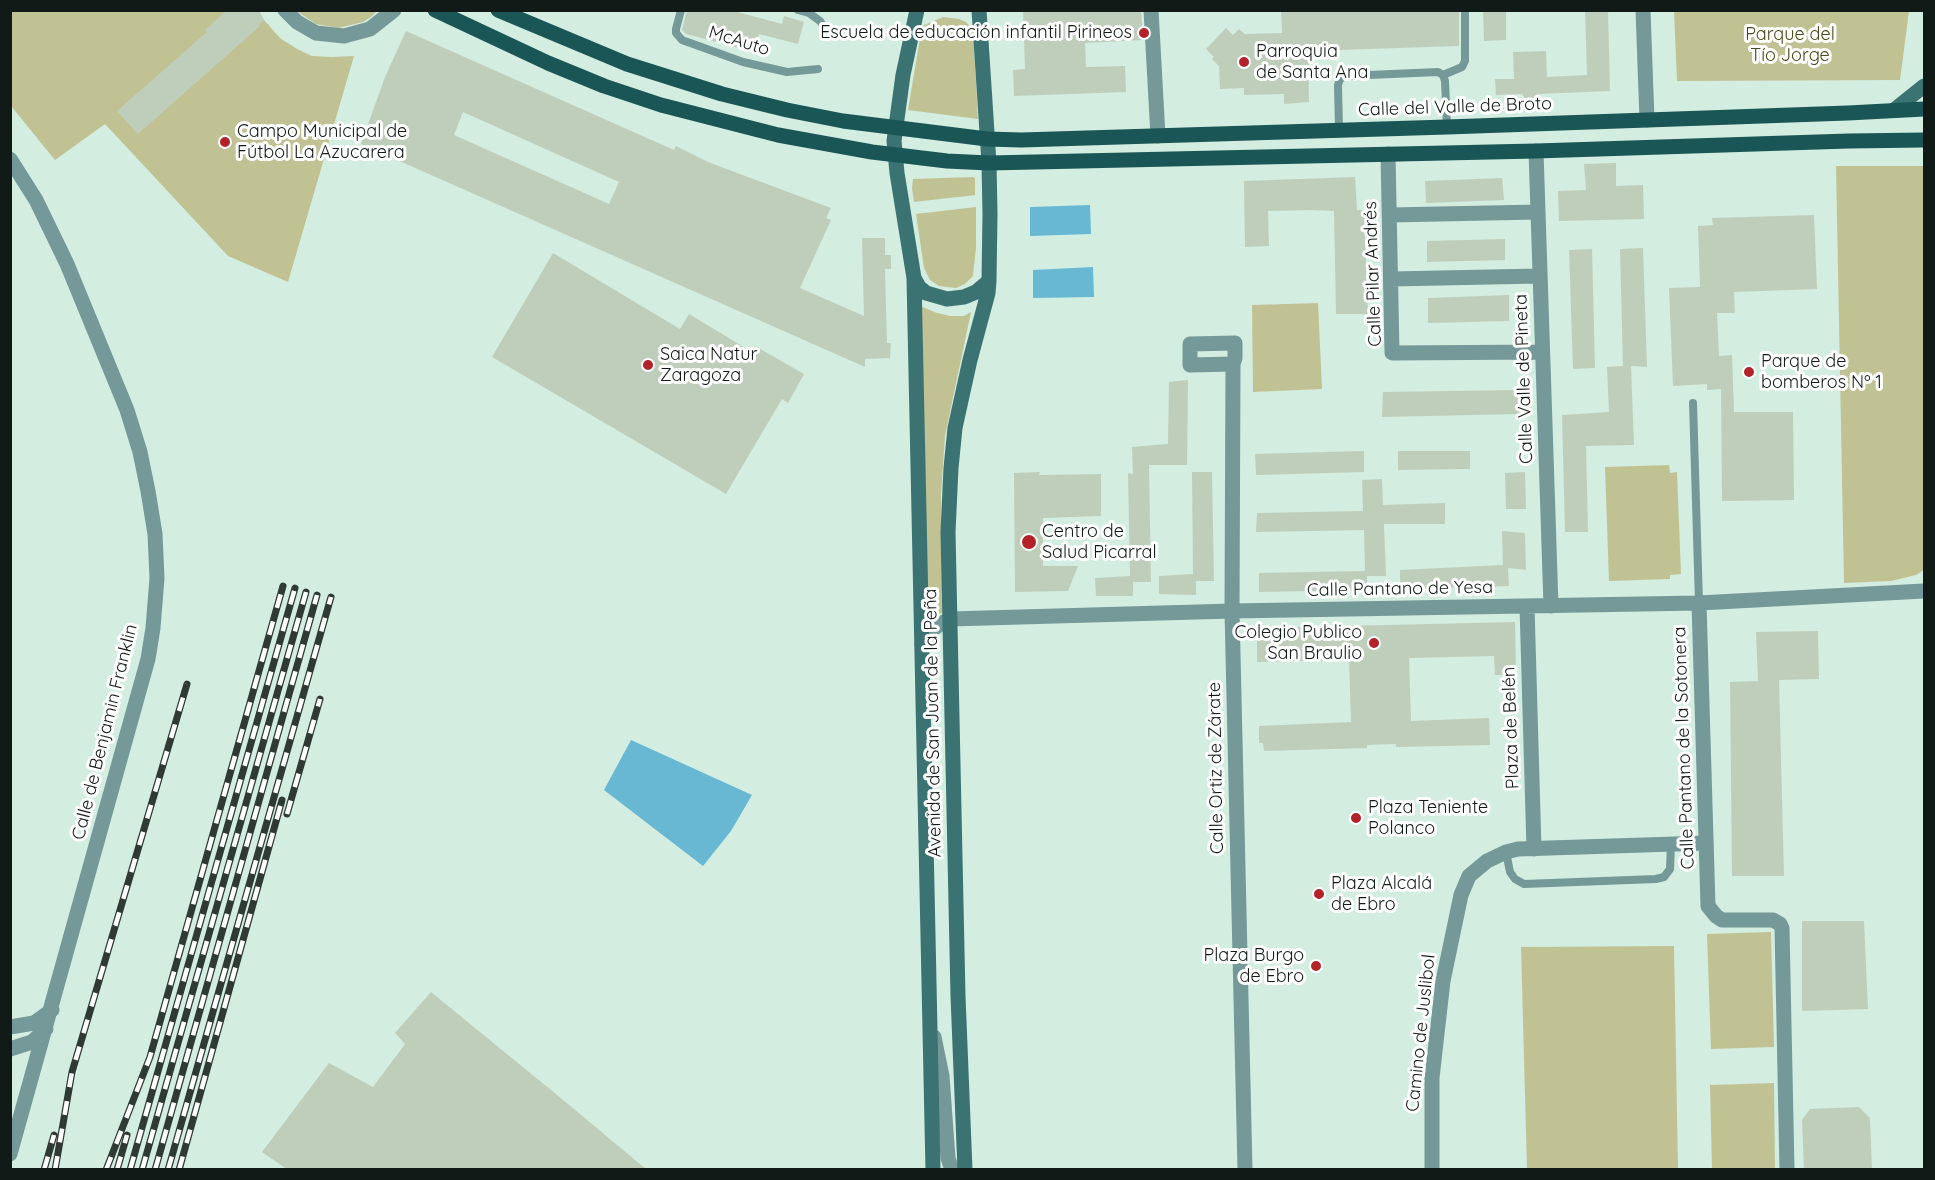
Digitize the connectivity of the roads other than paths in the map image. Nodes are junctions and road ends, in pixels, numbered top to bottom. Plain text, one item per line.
1 (285, 10) edge
2 (394, 10) edge
3 (435, 10) edge
4 (498, 10) edge
5 (681, 10) edge
6 (798, 10) edge
7 (968, 10) edge
8 (1151, 10) edge
9 (1465, 10) edge
10 (1643, 10) edge
11 (919, 12) edge
12 (979, 16) edge
13 (827, 31) dead end
14 (818, 69) dead end
15 (1443, 75) junction
16 (1924, 86) edge
17 (1924, 109) edge
18 (1894, 110) junction
19 (1647, 120) junction
20 (1447, 127) junction
21 (895, 128) junction
22 (1340, 130) junction
23 (1158, 136) junction
24 (987, 139) junction
25 (1924, 140) edge
26 (1536, 151) junction
27 (1388, 154) junction
28 (895, 156) junction
29 (10, 159) edge
30 (989, 163) junction
31 (1538, 212) junction
32 (1389, 215) junction
33 (1540, 276) junction
34 (914, 279) junction
35 (1391, 279) junction
36 (989, 280) junction
37 (1542, 352) junction
38 (1233, 364) dead end
39 (1693, 403) dead end
40 (1924, 580) edge
41 (1924, 591) edge
42 (1889, 593) junction
43 (1924, 600) edge
44 (1699, 603) junction
45 (1527, 606) junction
46 (1551, 606) junction
47 (1232, 611) junction
48 (950, 620) junction
49 (921, 645) junction
50 (1706, 843) junction
51 (1671, 844) junction
52 (1534, 849) junction
53 (1506, 852) junction
54 (52, 1010) junction
55 (929, 1014) junction
56 (10, 1027) edge
57 (46, 1029) junction
58 (10, 1049) edge
59 (10, 1154) edge
60 (933, 1170) edge
61 (952, 1170) edge
62 (965, 1170) edge
63 (1245, 1170) edge
64 (1432, 1170) edge
65 (1787, 1170) edge

1 - 2 street
3 - 28 main road
4 - 21 main road, Calle del Valle de Broto
5 - 14 lane, McAuto
6 - 13 lane
7 - 12 main road, Avenida de San Juan de la Peña
8 - 23 street
9 - 15 lane
10 - 19 street
11 - 21 main road, Avenida de San Juan de la Peña
12 - 24 main road, Avenida de San Juan de la Peña
15 - 20 lane
15 - 22 lane
16 - 18 main road
17 - 18 main road, Calle del Valle de Broto
18 - 19 main road, Calle del Valle de Broto
19 - 20 main road, Calle del Valle de Broto
20 - 22 main road, Calle del Valle de Broto
21 - 24 main road, Calle del Valle de Broto
21 - 28 main road, Avenida de San Juan de la Peña
22 - 23 main road, Calle del Valle de Broto
23 - 24 main road, Calle del Valle de Broto
24 - 30 main road, Avenida de San Juan de la Peña
25 - 26 main road
26 - 27 main road
26 - 31 street, Calle Valle de Pineta
27 - 30 main road
27 - 32 street, Calle Pilar Andrés
28 - 30 main road
28 - 34 main road, Avenida de San Juan de la Peña
29 - 54 street, Calle de Benjamin Franklin
30 - 36 main road, Avenida de San Juan de la Peña
31 - 32 street
31 - 33 street, Calle Valle de Pineta
32 - 35 street, Calle Pilar Andrés
33 - 35 street
33 - 37 street, Calle Valle de Pineta
34 - 36 main road
34 - 49 main road, Avenida de San Juan de la Peña
35 - 37 street, Calle Pilar Andrés
36 - 48 main road, Avenida de San Juan de la Peña
37 - 46 street, Calle Valle de Pineta
38 - 47 street, Calle Ortiz de Zárate
39 - 44 lane
40 - 42 street, Calle Pantano de Yesa
41 - 42 street, Calle Pantano de Yesa
42 - 43 street, Calle Pantano de Yesa
42 - 44 street, Calle Pantano de Yesa
44 - 46 street, Calle Pantano de Yesa
44 - 50 street, Calle Pantano de la Sotonera
45 - 46 street, Calle Pantano de Yesa
45 - 47 street, Calle Pantano de Yesa
45 - 52 street, Plaza de Belén
47 - 48 street, Calle Pantano de Yesa
47 - 63 street, Calle Ortiz de Zárate
48 - 49 street
48 - 62 main road, Avenida de San Juan de la Peña
49 - 55 main road, Avenida de San Juan de la Peña
50 - 51 street, Camino de Juslibol
50 - 65 street, Calle Pantano de la Sotonera
51 - 52 street, Camino de Juslibol
51 - 53 lane
52 - 53 street, Camino de Juslibol
53 - 64 street, Camino de Juslibol
54 - 56 street
54 - 57 street, Calle de Benjamin Franklin
55 - 60 main road, Avenida de San Juan de la Peña
55 - 61 street, Avenida de San Juan de la Peña
57 - 58 street
57 - 59 street, Calle de Benjamin Franklin

